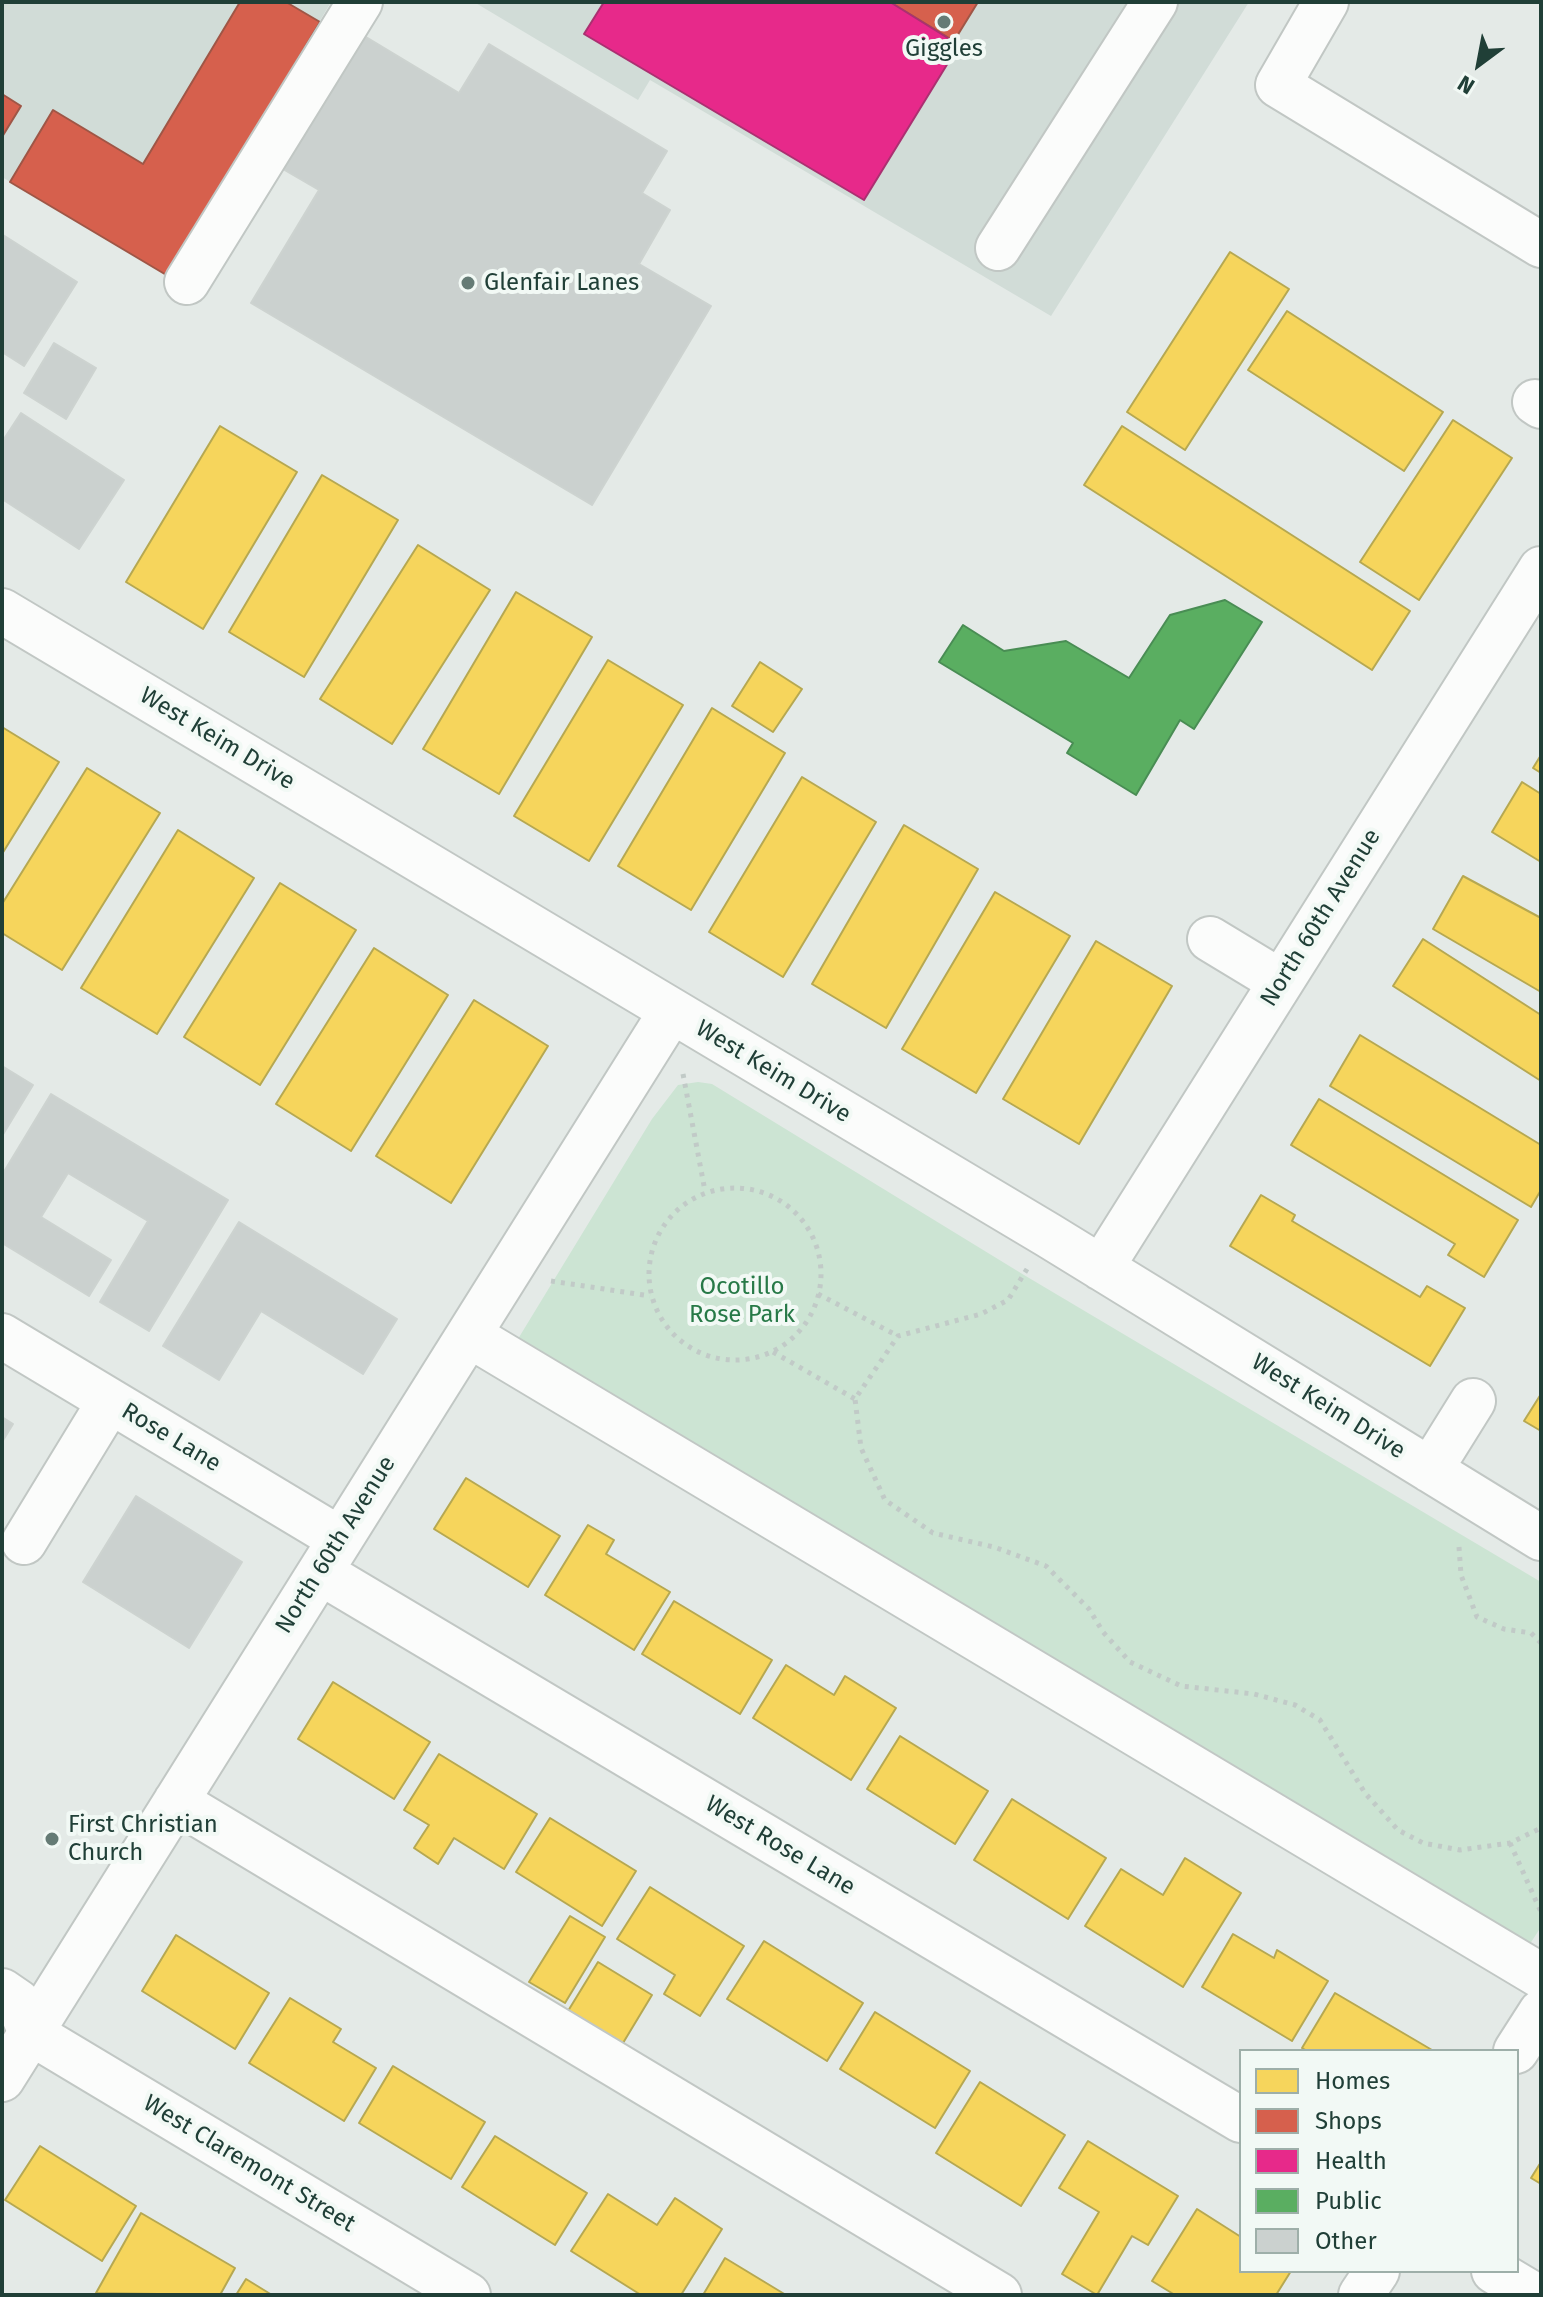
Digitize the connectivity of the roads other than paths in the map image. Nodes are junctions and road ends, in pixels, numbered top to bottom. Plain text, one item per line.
1 (360, 2) edge
2 (1155, 2) edge
3 (1326, 2) edge
4 (1541, 245) edge
5 (998, 248) dead end
6 (187, 282) dead end
7 (1541, 569) edge
8 (2, 611) edge
9 (1210, 939) dead end
10 (1281, 982) junction
11 (671, 1012) junction
12 (1101, 1268) junction
13 (469, 1335) junction
14 (2, 1336) edge
15 (110, 1401) junction
16 (1473, 1401) dead end
17 (1430, 1470) junction
18 (1541, 1538) edge
19 (24, 1542) dead end
20 (330, 1556) junction
21 (176, 1801) junction
22 (1541, 1976) edge
23 (2, 1991) edge
24 (1541, 2012) edge
25 (31, 2033) junction
26 (1517, 2049) edge
27 (2, 2079) edge
28 (1239, 2119) edge
29 (1376, 2273) edge
30 (1497, 2273) edge
31 (468, 2295) edge
32 (999, 2295) edge
33 (1361, 2295) edge
34 (1534, 2295) edge

1 - 6 street
2 - 5 street
3 - 4 street
7 - 10 street, North 60th Avenue
8 - 11 street, West Keim Drive
9 - 10 street
10 - 12 street, North 60th Avenue
11 - 12 street, West Keim Drive
11 - 13 street, North 60th Avenue
12 - 17 street, West Keim Drive
13 - 20 street, North 60th Avenue
13 - 22 street
14 - 15 street, Rose Lane
15 - 19 street
15 - 20 street, Rose Lane
16 - 17 street
17 - 18 street, West Keim Drive
20 - 21 street, North 60th Avenue
20 - 28 street, West Rose Lane
21 - 25 street, North 60th Avenue
21 - 32 street
23 - 25 street
24 - 26 street
25 - 27 street, North 60th Avenue
25 - 31 street, West Claremont Street
29 - 33 street
30 - 34 street

